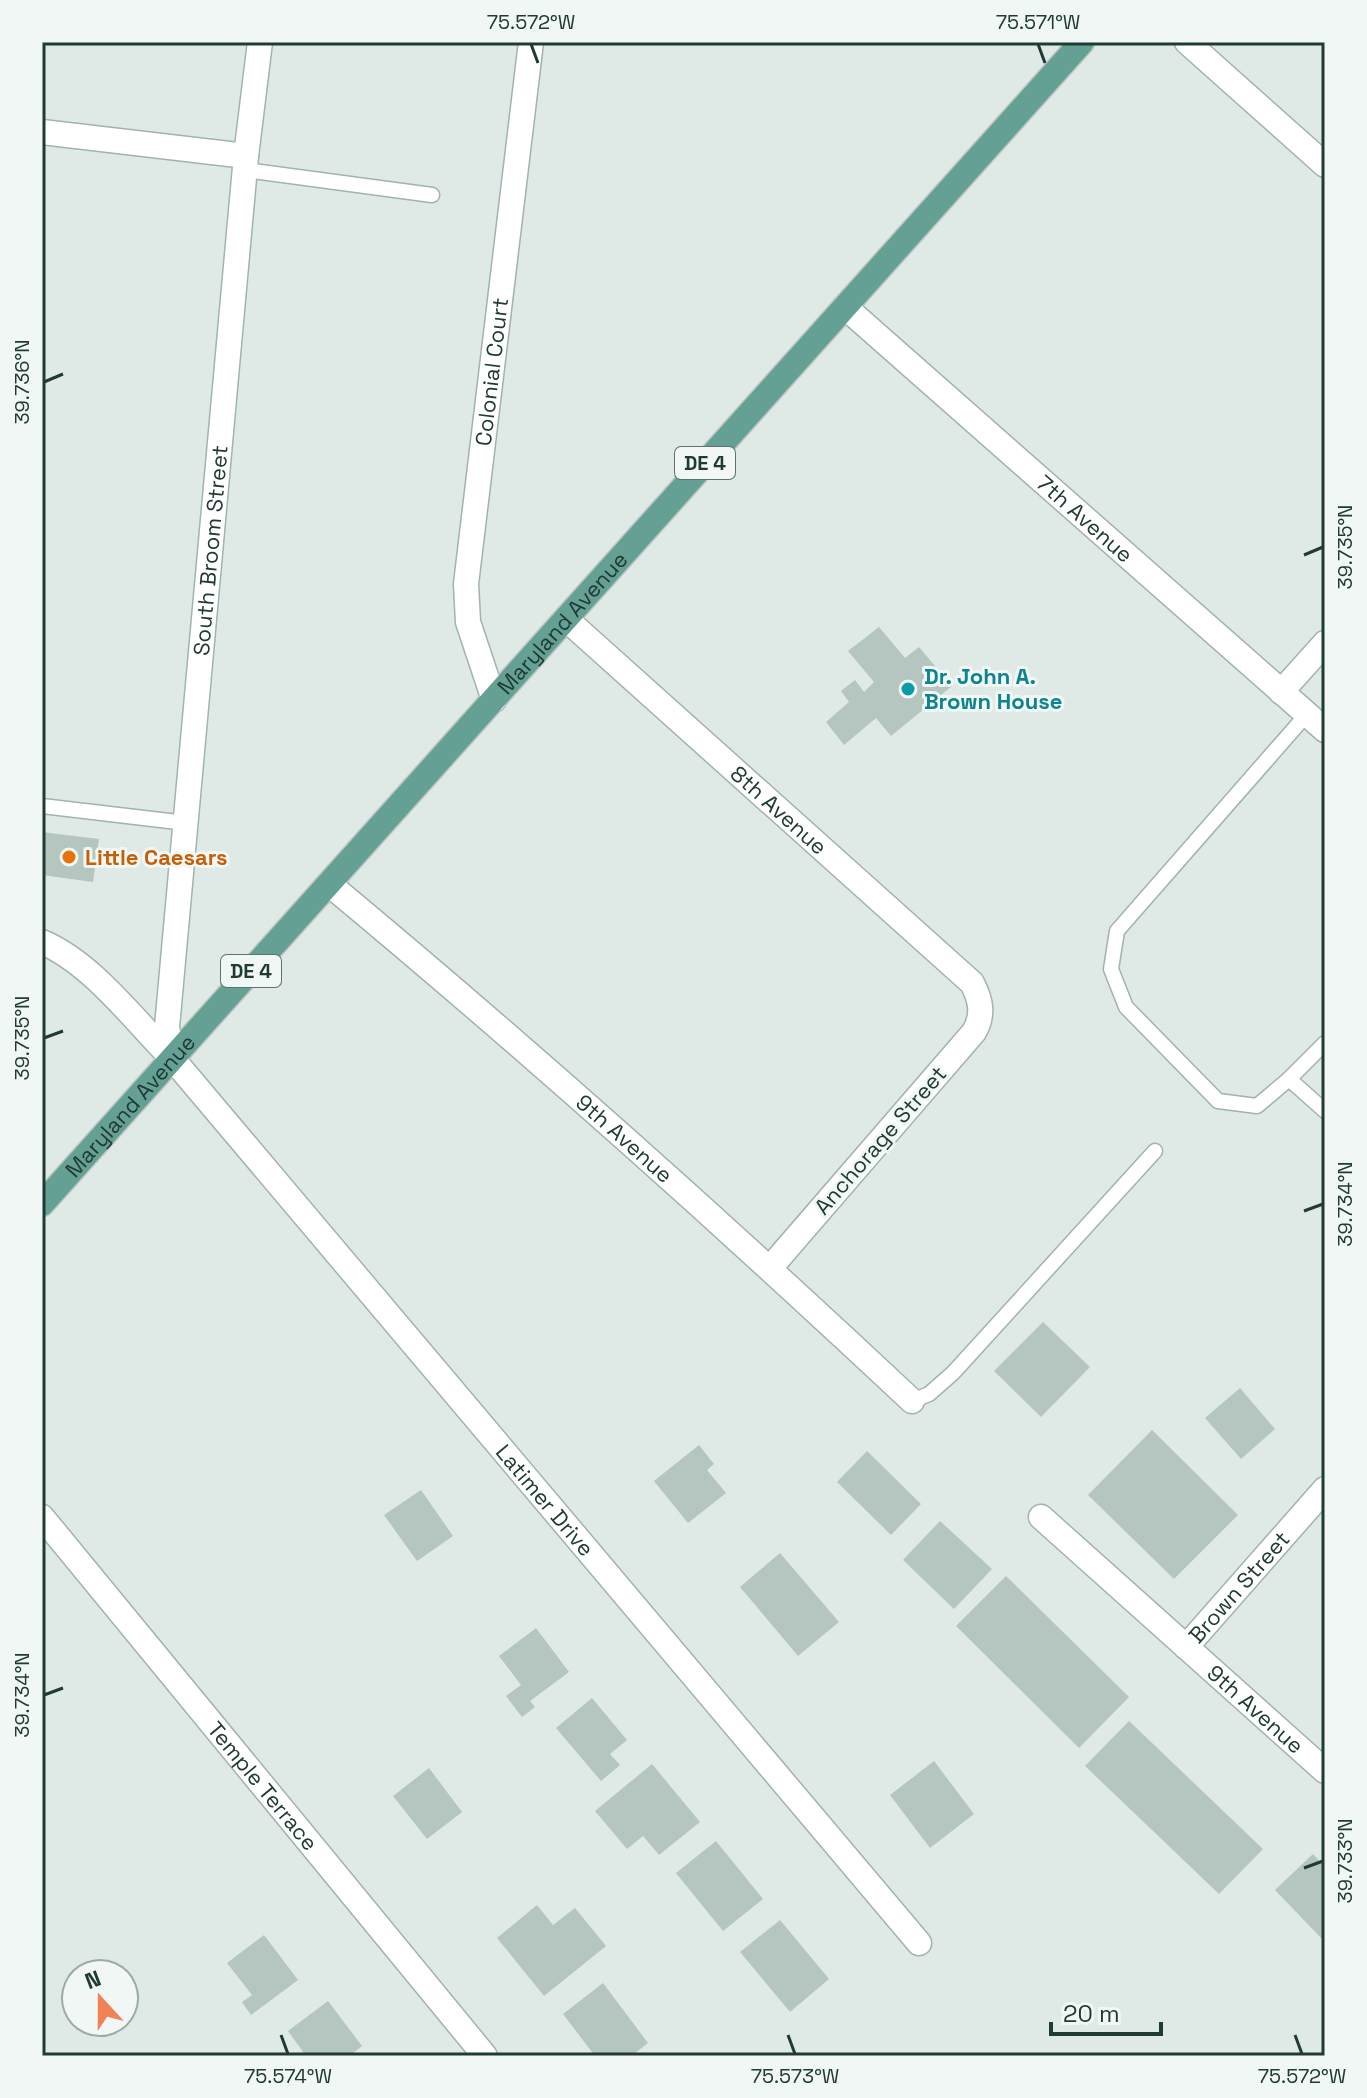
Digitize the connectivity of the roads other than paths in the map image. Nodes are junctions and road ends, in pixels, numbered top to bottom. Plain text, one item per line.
1 (260, 42) edge
2 (531, 42) edge
3 (1082, 42) edge
4 (1187, 42) edge
5 (42, 132) edge
6 (246, 163) junction
7 (1325, 165) edge
8 (432, 195) dead end
9 (845, 307) junction
10 (566, 619) junction
11 (1325, 643) edge
12 (1281, 692) junction
13 (494, 700) junction
14 (1316, 722) edge
15 (42, 806) edge
16 (186, 823) junction
17 (329, 884) junction
18 (42, 942) edge
19 (980, 1008) joint
20 (1325, 1043) edge
21 (172, 1058) junction
22 (1289, 1079) junction
23 (1325, 1111) edge
24 (1155, 1151) dead end
25 (42, 1204) edge
26 (770, 1268) junction
27 (912, 1401) joint
28 (1325, 1489) edge
29 (42, 1517) edge
30 (1041, 1517) dead end
31 (1186, 1647) junction
32 (1325, 1771) edge
33 (919, 1943) dead end
34 (485, 2056) edge

1 - 6 street, South Broom Street
2 - 13 street, Colonial Court
3 - 9 main road, Maryland Avenue / DE 4
4 - 7 street
5 - 6 street
6 - 8 lane
6 - 16 street, South Broom Street
9 - 10 main road, Maryland Avenue / DE 4
9 - 12 street, 7th Avenue
10 - 13 main road, Maryland Avenue / DE 4
10 - 19 street, 8th Avenue
11 - 12 street
12 - 14 street, 7th Avenue
13 - 17 main road, Maryland Avenue / DE 4
14 - 22 lane
15 - 16 lane
16 - 21 street, South Broom Street
17 - 21 main road, Maryland Avenue / DE 4
17 - 26 street, 9th Avenue
18 - 21 street, Latimer Drive
19 - 26 street, Anchorage Street
20 - 22 lane
21 - 25 main road, Maryland Avenue / DE 4
21 - 33 street, Latimer Drive
22 - 23 lane
24 - 27 lane
26 - 27 street, 9th Avenue
28 - 31 street, Brown Street
29 - 34 street, Temple Terrace
30 - 31 street, Brown Street
31 - 32 street, 9th Avenue

